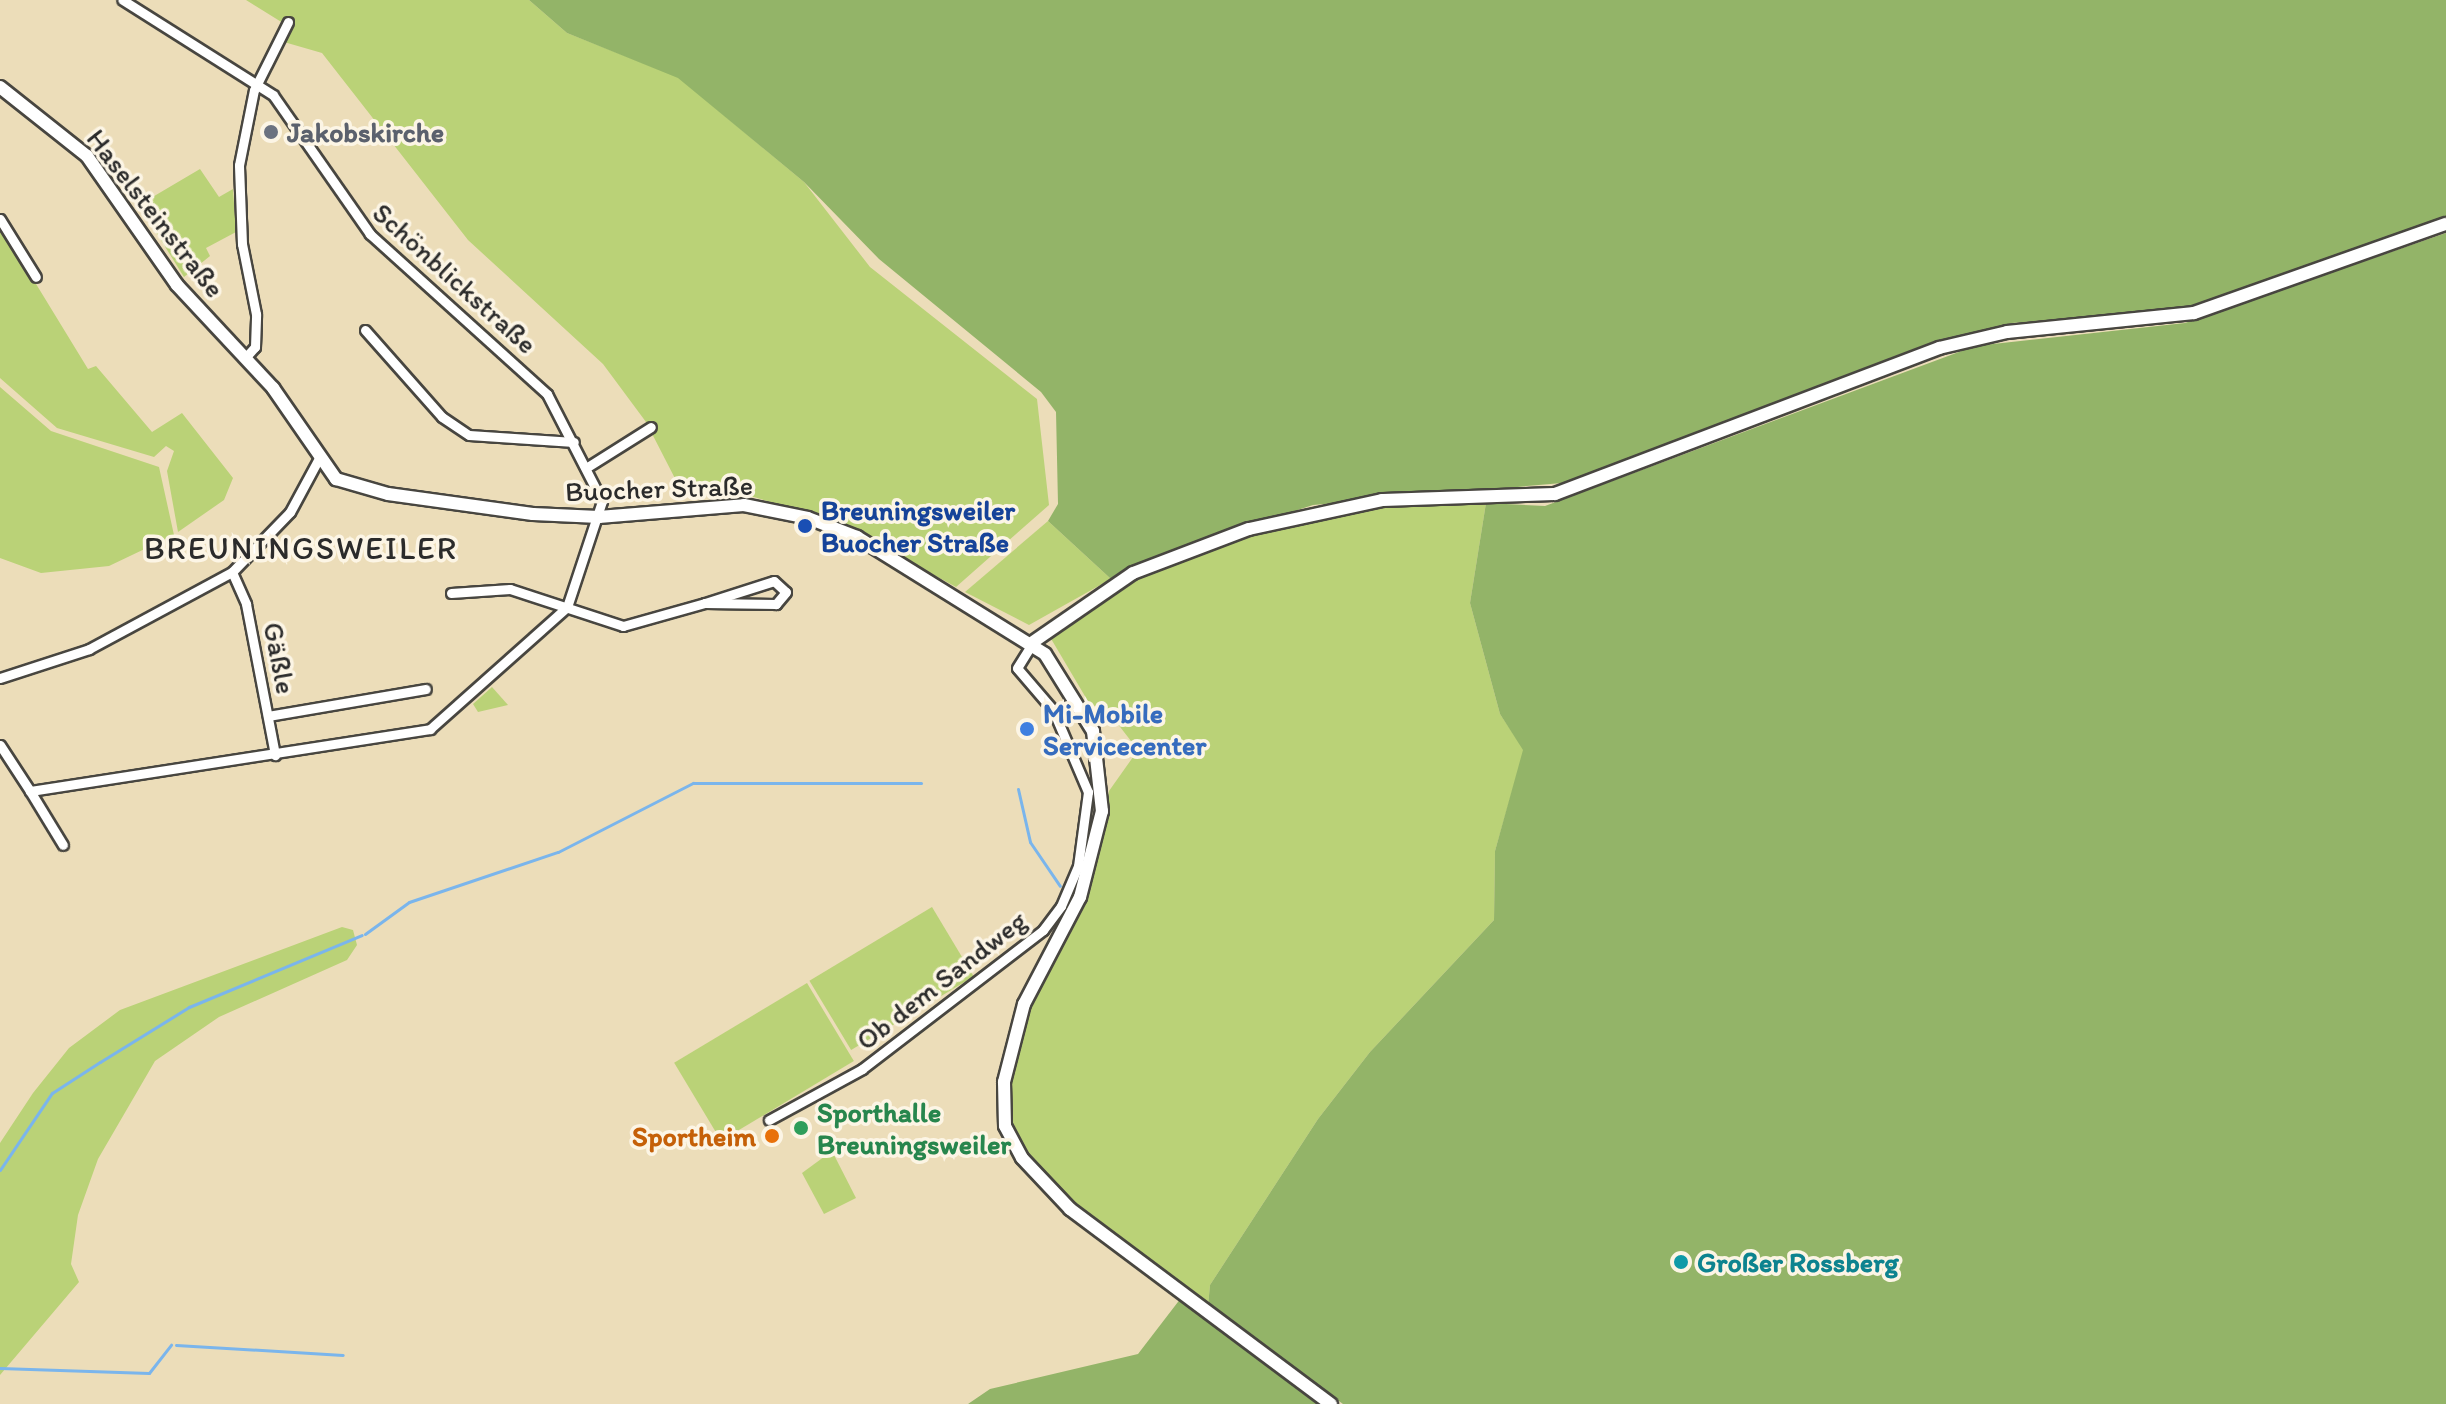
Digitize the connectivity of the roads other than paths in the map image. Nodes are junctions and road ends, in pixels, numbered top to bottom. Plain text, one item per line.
1 (123, 0) edge
2 (288, 22) dead end
3 (257, 81) junction
4 (0, 87) edge
5 (0, 219) edge
6 (2446, 224) edge
7 (36, 277) dead end
8 (365, 330) dead end
9 (245, 358) junction
10 (651, 427) dead end
11 (574, 442) junction
12 (318, 460) junction
13 (589, 466) junction
14 (599, 517) junction
15 (232, 572) junction
16 (451, 593) dead end
17 (705, 603) junction
18 (567, 607) junction
19 (1033, 642) junction
20 (0, 678) edge
21 (426, 689) dead end
22 (268, 716) junction
23 (0, 745) edge
24 (275, 755) junction
25 (30, 791) junction
26 (63, 845) dead end
27 (769, 1120) dead end
28 (1331, 1404) edge

1 - 3 street, Schönblickstraße
2 - 3 street
3 - 9 street
3 - 11 street, Schönblickstraße
4 - 9 street, Haselsteinstraße
5 - 7 street
6 - 19 street
8 - 11 street
9 - 12 street, Haselsteinstraße
10 - 13 street
11 - 13 street, Schönblickstraße
12 - 14 street, Buocher Straße
12 - 15 street
13 - 14 street, Schönblickstraße
14 - 18 street
14 - 19 street, Buocher Straße
15 - 20 street
15 - 22 street, Gäßle
16 - 18 street
17 - 17 street
17 - 18 street
18 - 24 street
19 - 27 street, Ob dem Sandweg
19 - 28 street, Buocher Straße
21 - 22 street
22 - 24 street, Gäßle
23 - 25 street
24 - 25 street
25 - 26 street

